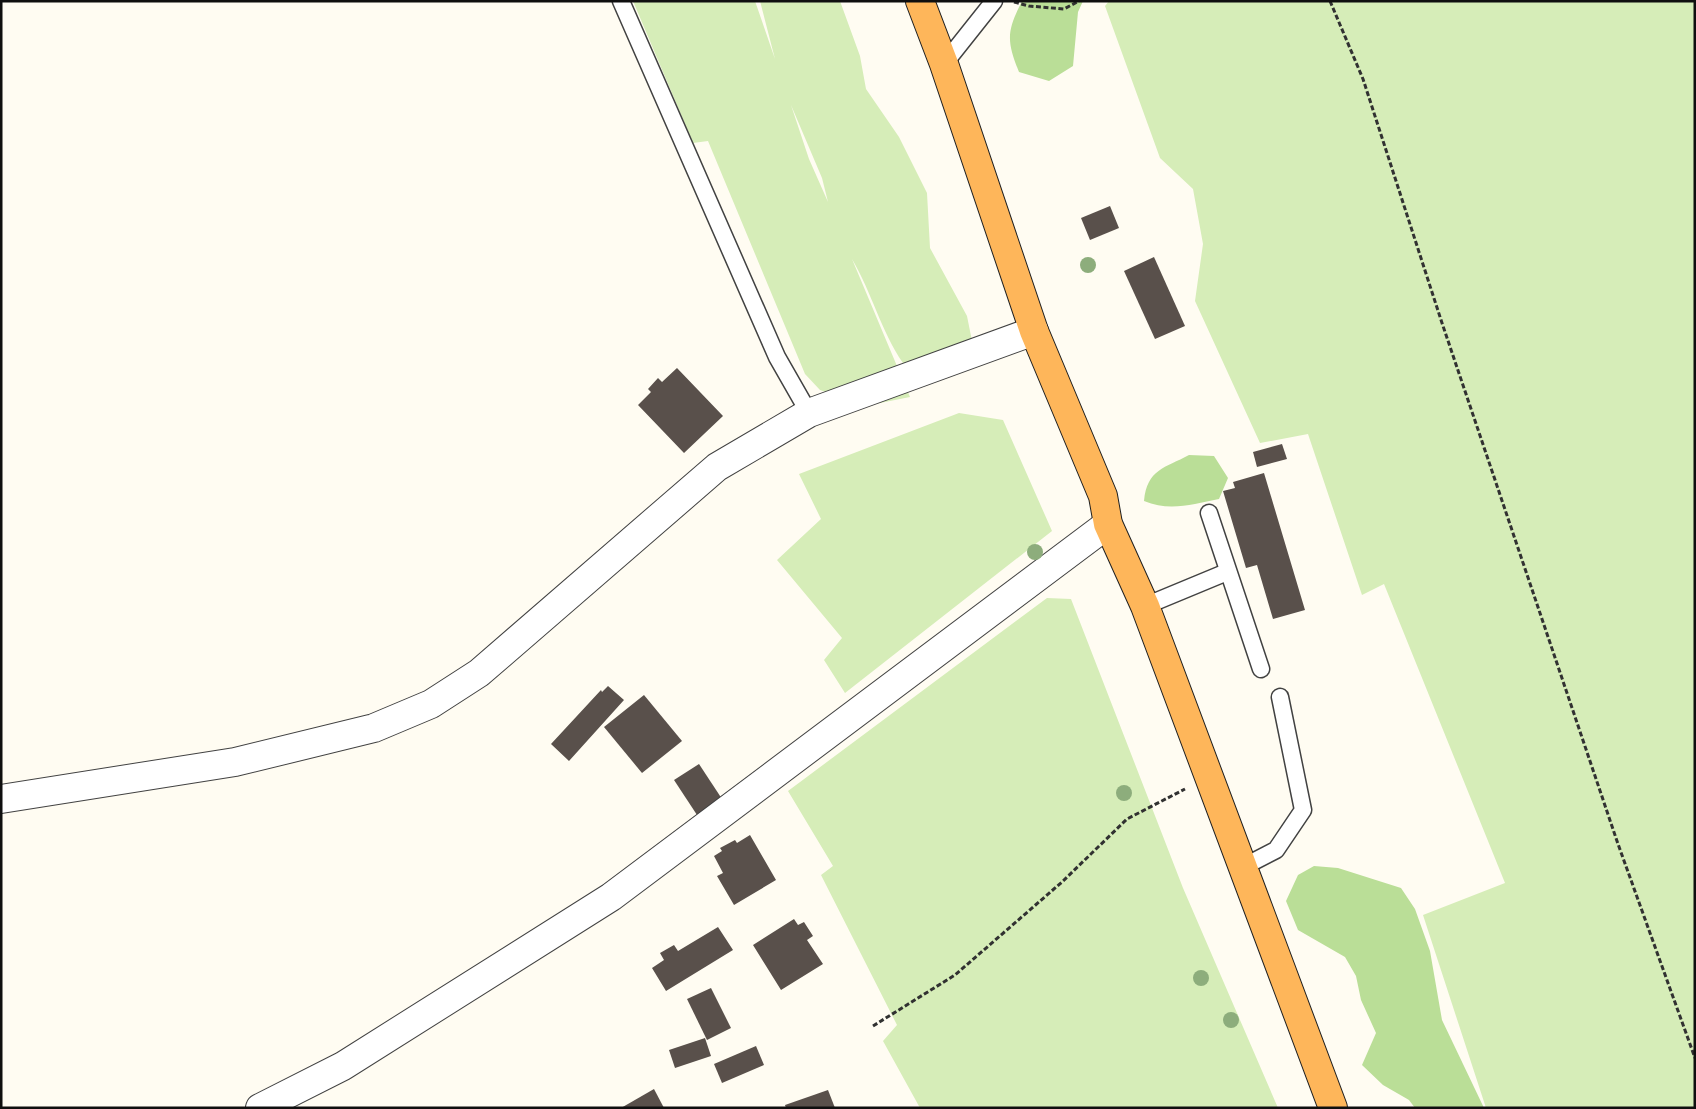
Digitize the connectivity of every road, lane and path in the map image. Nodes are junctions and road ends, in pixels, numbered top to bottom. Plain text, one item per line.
1 (621, 1) edge
2 (920, 1) edge
3 (994, 1) edge
4 (1013, 1) edge
5 (1079, 1) edge
6 (1330, 1) edge
7 (944, 64) junction
8 (1034, 331) junction
9 (809, 413) junction
10 (1209, 513) dead end
11 (1108, 524) junction
12 (1227, 572) junction
13 (1145, 606) junction
14 (1260, 669) dead end
15 (1280, 697) dead end
16 (1209, 776) junction
17 (1, 799) edge
18 (1243, 867) junction
19 (873, 1026) dead end
20 (1695, 1058) edge
21 (260, 1108) edge
22 (1333, 1108) edge

1 - 9 lane
2 - 7 highway
3 - 7 lane
4 - 5 path
6 - 20 path
7 - 8 highway
8 - 9 street
8 - 11 highway
9 - 17 street
10 - 12 lane
11 - 13 highway
11 - 21 street
12 - 13 lane
12 - 14 lane
13 - 16 highway
15 - 18 lane
16 - 18 highway
16 - 19 path
18 - 22 highway

